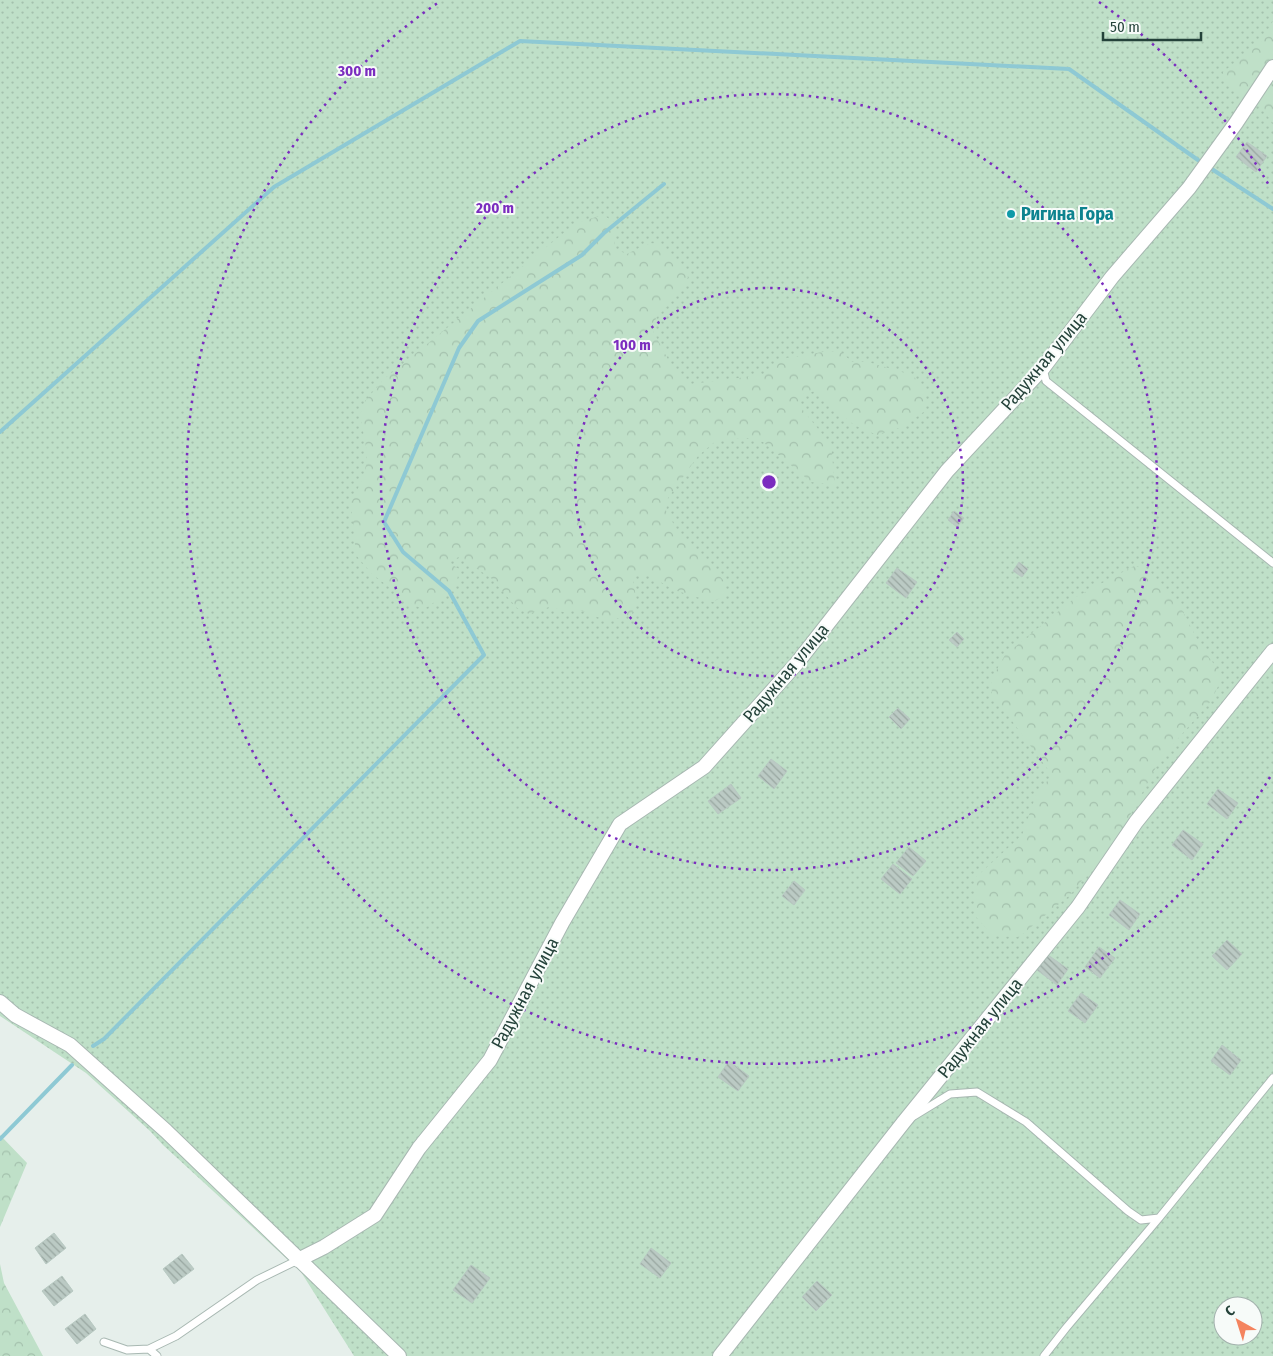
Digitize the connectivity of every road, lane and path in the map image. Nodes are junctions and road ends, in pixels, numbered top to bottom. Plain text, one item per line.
1 (1273, 66) edge
2 (1043, 368) junction
3 (1273, 562) edge
4 (1273, 651) edge
5 (0, 1002) edge
6 (1273, 1078) edge
7 (903, 1123) junction
8 (1159, 1218) junction
9 (298, 1260) junction
10 (104, 1342) dead end
11 (149, 1349) junction
12 (157, 1356) edge
13 (399, 1356) edge
14 (720, 1356) edge
15 (1044, 1356) edge

1 - 2 street, Радужная улица
2 - 3 lane
2 - 9 street, Радужная улица
4 - 7 street, Радужная улица
5 - 9 street
6 - 8 lane
7 - 8 lane
7 - 14 street, Радужная улица
8 - 15 lane
9 - 11 lane
9 - 13 street
10 - 11 lane
11 - 12 lane

